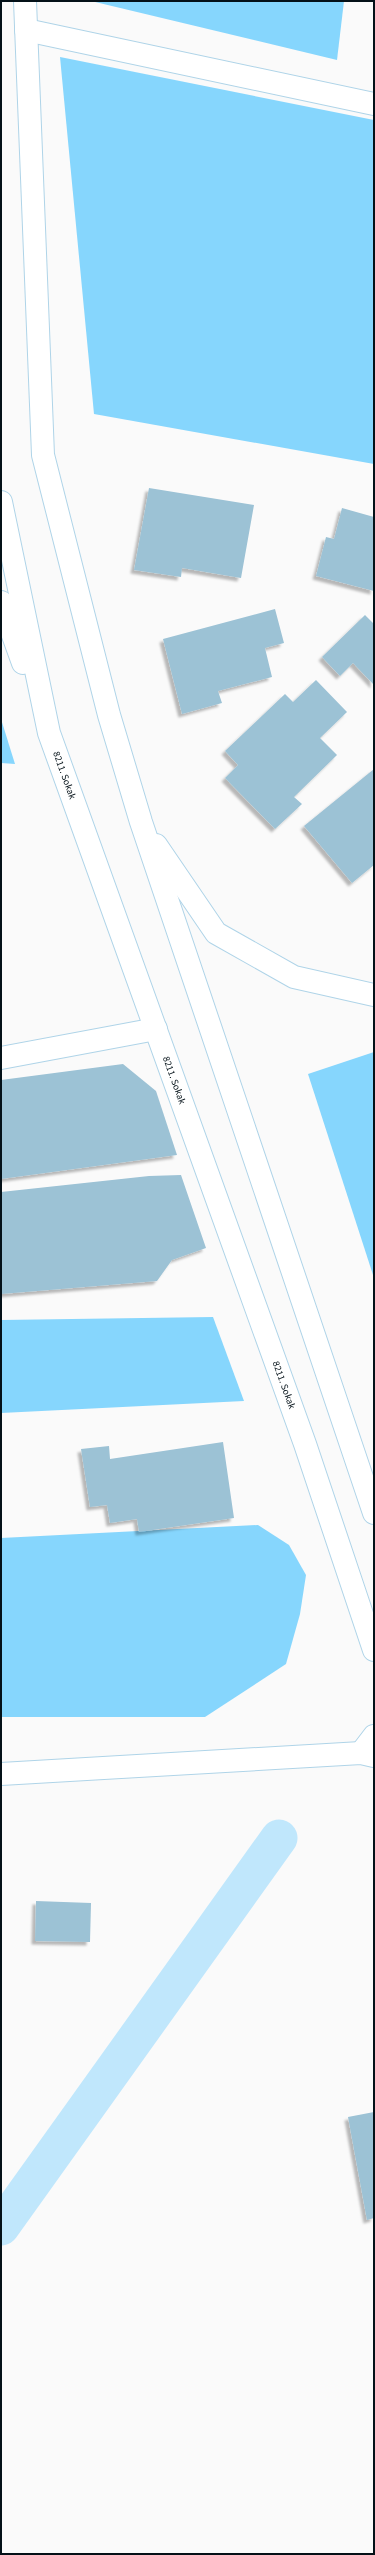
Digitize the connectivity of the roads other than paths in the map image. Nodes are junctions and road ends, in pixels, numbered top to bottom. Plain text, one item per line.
1 (25, 1) edge
2 (26, 30) junction
3 (374, 104) edge
4 (1, 502) edge
5 (1, 602) edge
6 (49, 733) junction
7 (141, 822) junction
8 (374, 995) edge
9 (156, 1029) junction
10 (1, 1058) edge
11 (374, 1513) edge
12 (374, 1650) edge
13 (374, 1736) edge
14 (368, 1755) edge
15 (1, 1774) edge

1 - 2 street
2 - 3 street
2 - 7 street
4 - 6 street, 8211. Sokak
5 - 6 street
6 - 9 street, 8211. Sokak
7 - 8 street
7 - 11 street
9 - 10 street
9 - 12 street, 8211. Sokak
13 - 14 street
14 - 15 street

